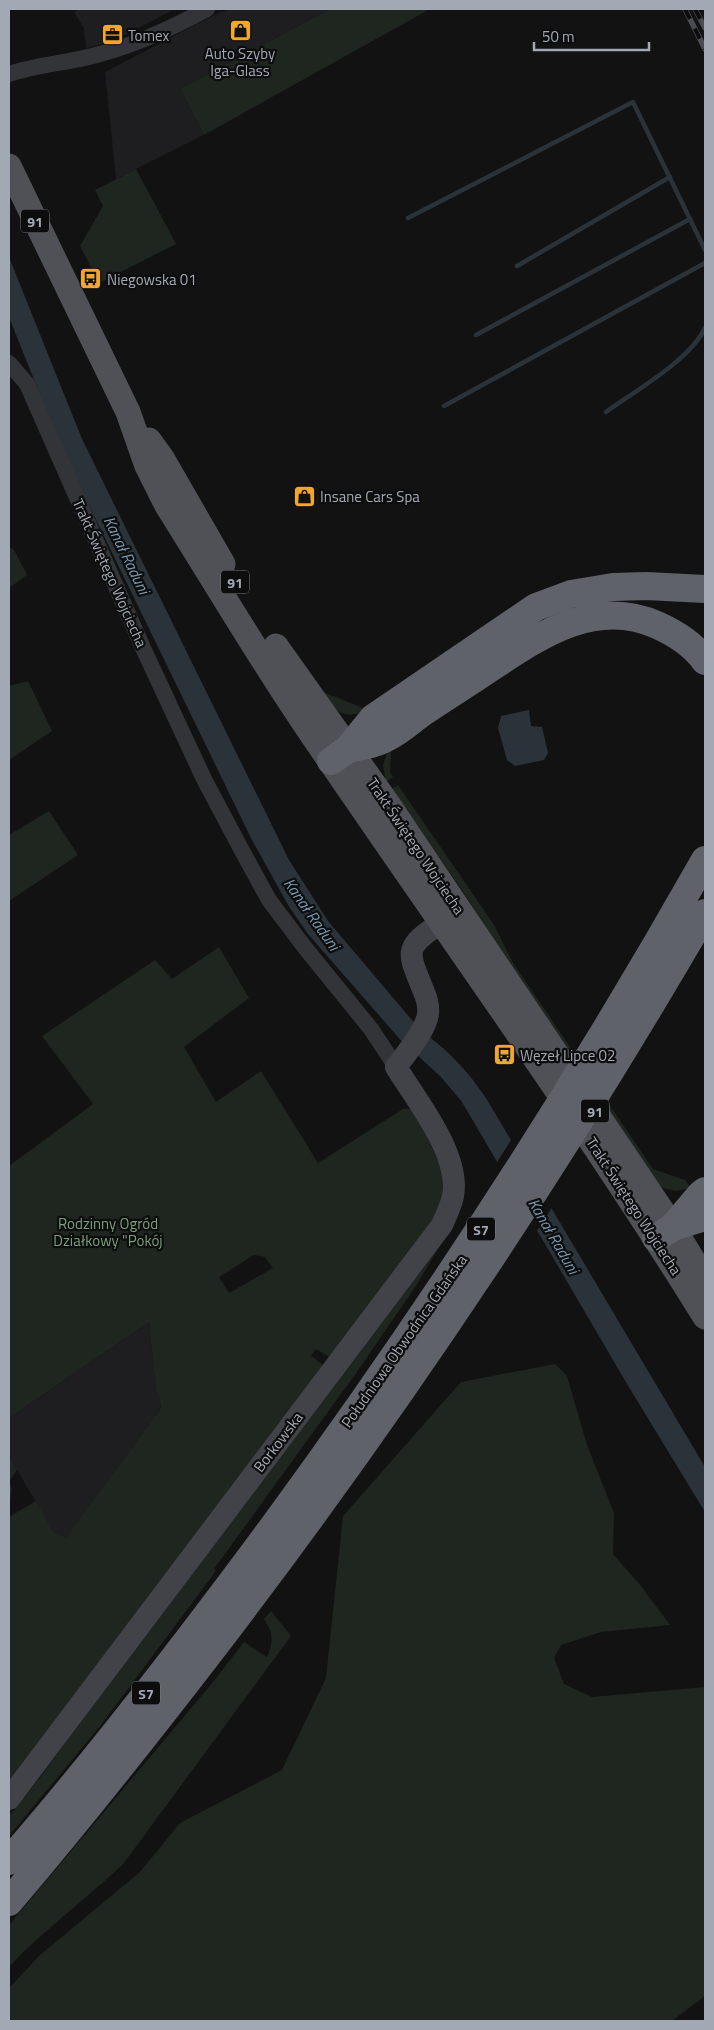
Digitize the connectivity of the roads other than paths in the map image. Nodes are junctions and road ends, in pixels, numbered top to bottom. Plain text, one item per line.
1 (207, 9) edge
2 (9, 74) edge
3 (9, 166) edge
4 (9, 363) edge
5 (705, 589) edge
6 (705, 661) edge
7 (416, 703) junction
8 (340, 755) junction
9 (705, 860) edge
10 (705, 913) edge
11 (441, 923) junction
12 (705, 935) edge
13 (676, 964) junction
14 (401, 1061) junction
15 (705, 1191) edge
16 (705, 1217) edge
17 (665, 1232) junction
18 (705, 1280) edge
19 (705, 1317) edge
20 (242, 1590) junction
21 (9, 1799) edge
22 (9, 1861) edge
23 (9, 1902) edge

1 - 2 street
3 - 8 main road, Trakt Świętego Wojciecha / 91
4 - 14 street, Trakt Świętego Wojciecha
5 - 7 highway
6 - 7 highway
7 - 8 highway
8 - 11 main road, Trakt Świętego Wojciecha / 91
8 - 17 main road, Trakt Świętego Wojciecha / 91
9 - 20 highway, Południowa Obwodnica Gdańska / S7
10 - 13 highway, Południowa Obwodnica Gdańska / S7
11 - 14 street, Trakt Świętego Wojciecha
11 - 17 main road, Trakt Świętego Wojciecha / 91
12 - 13 highway
13 - 20 highway, Południowa Obwodnica Gdańska / S7
14 - 21 street, Borkowska
15 - 17 highway
16 - 17 highway
17 - 18 main road, Trakt Świętego Wojciecha / 91
17 - 19 main road, Trakt Świętego Wojciecha / 91
20 - 22 highway, S7
20 - 23 highway, S7

